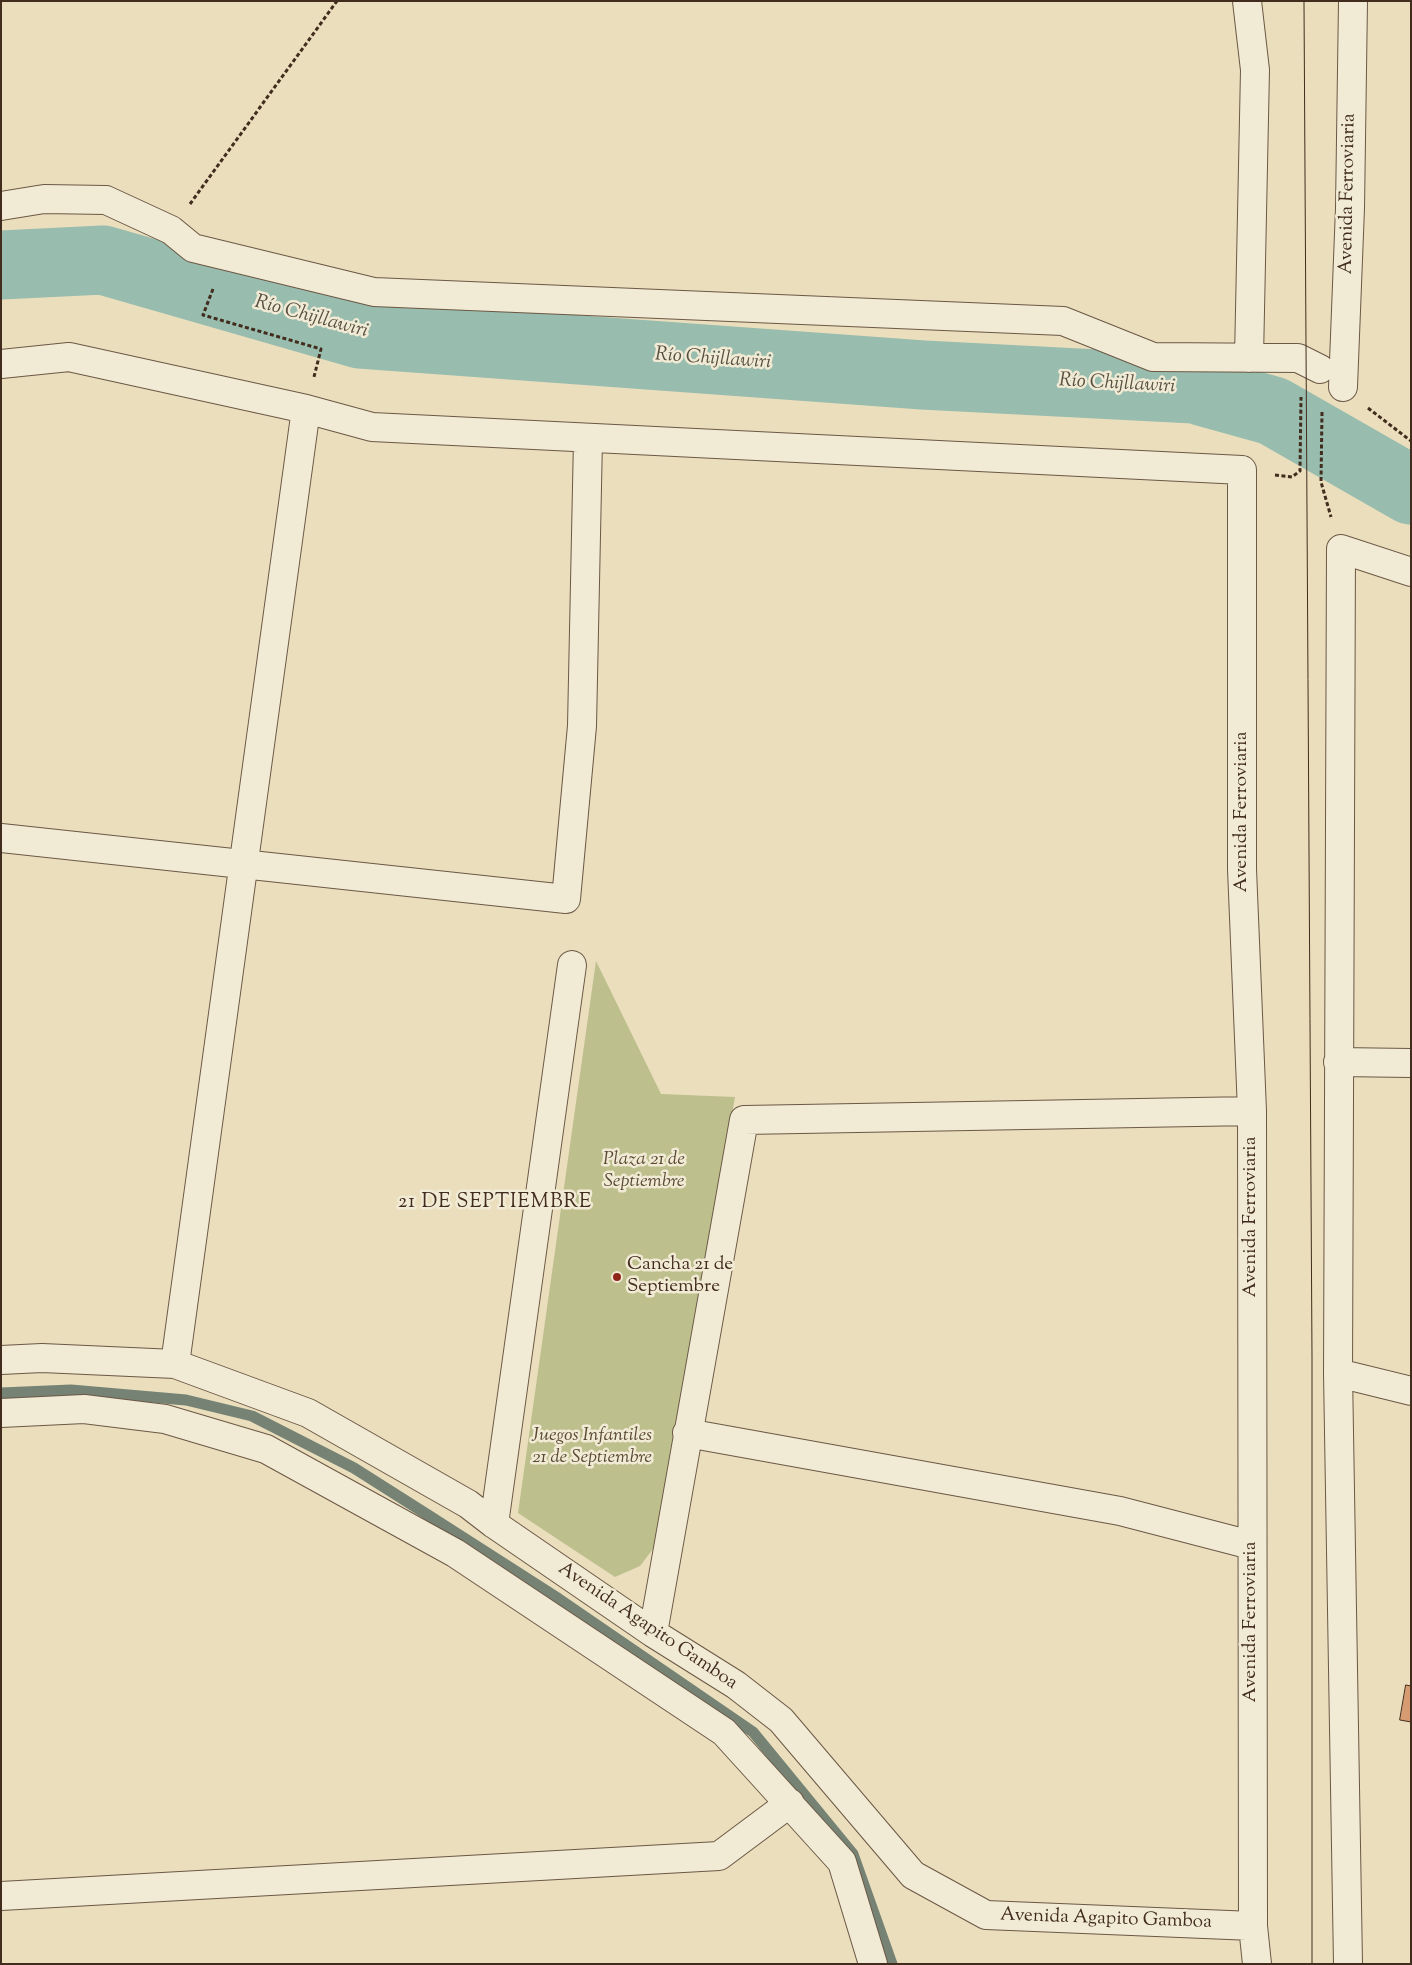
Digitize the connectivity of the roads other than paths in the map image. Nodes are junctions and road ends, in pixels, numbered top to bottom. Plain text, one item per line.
1 (1247, 1) edge
2 (1353, 1) edge
3 (1, 206) edge
4 (1249, 358) junction
5 (1, 364) edge
6 (1320, 369) dead end
7 (1343, 388) dead end
8 (306, 409) junction
9 (588, 439) junction
10 (1411, 572) edge
11 (1, 838) edge
12 (243, 864) junction
13 (572, 965) dead end
14 (1338, 1062) junction
15 (1411, 1063) edge
16 (1252, 1111) junction
17 (1, 1360) edge
18 (175, 1364) junction
19 (1338, 1373) junction
20 (1411, 1391) edge
21 (1, 1413) edge
22 (687, 1433) junction
23 (494, 1524) junction
24 (1251, 1544) junction
25 (654, 1633) junction
26 (790, 1803) junction
27 (1, 1896) edge
28 (1253, 1926) junction
29 (874, 1964) edge
30 (1256, 1964) edge
31 (1348, 1964) edge

1 - 4 street
2 - 7 street, Avenida Ferroviaria
3 - 4 street
4 - 6 street
5 - 8 street
8 - 9 street
8 - 12 street
9 - 12 street
9 - 16 street, Avenida Ferroviaria
10 - 14 street
11 - 12 street
12 - 18 street
13 - 23 street
14 - 15 street
14 - 19 street
16 - 22 street
16 - 24 street, Avenida Ferroviaria
17 - 18 street, Avenida Agapito Gamboa
18 - 23 street, Avenida Agapito Gamboa
19 - 20 street
19 - 31 street
21 - 26 street
22 - 24 street
22 - 25 street
23 - 25 street, Avenida Agapito Gamboa
24 - 28 street, Avenida Ferroviaria
25 - 28 street, Avenida Agapito Gamboa
26 - 27 street
26 - 29 street
28 - 30 street, Avenida Ferroviaria

